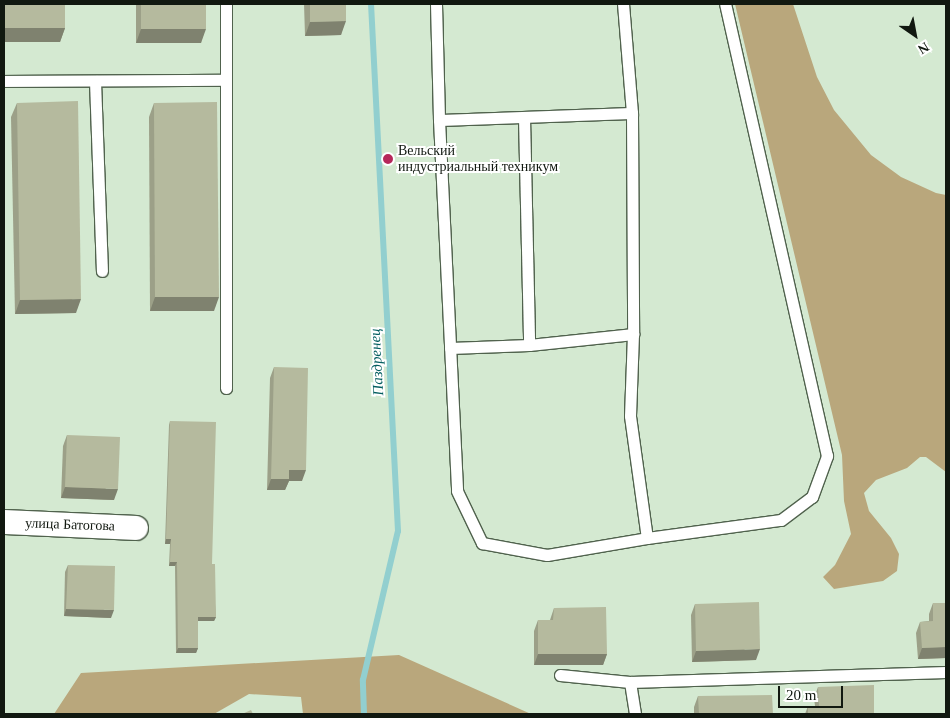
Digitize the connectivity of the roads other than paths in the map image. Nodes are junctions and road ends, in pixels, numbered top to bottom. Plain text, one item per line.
1 (226, 4) edge
2 (436, 4) edge
3 (623, 4) edge
4 (725, 4) edge
5 (226, 80) junction
6 (4, 81) edge
7 (95, 81) junction
8 (632, 113) junction
9 (524, 117) junction
10 (439, 120) junction
11 (102, 271) dead end
12 (633, 334) junction
13 (529, 345) junction
14 (450, 348) junction
15 (226, 388) dead end
16 (4, 522) edge
17 (136, 528) dead end
18 (647, 538) junction
19 (946, 672) edge
20 (560, 675) dead end
21 (630, 682) junction
22 (635, 714) edge

1 - 5 lane
2 - 10 lane
3 - 8 lane
4 - 18 lane
5 - 7 lane
5 - 15 lane
6 - 7 lane
7 - 11 lane
8 - 9 lane
8 - 12 lane
9 - 10 lane
9 - 13 lane
10 - 14 lane
12 - 13 lane
12 - 18 lane
13 - 14 lane
14 - 18 lane
16 - 17 street, улица Батогова
19 - 21 lane
20 - 21 lane
21 - 22 lane

